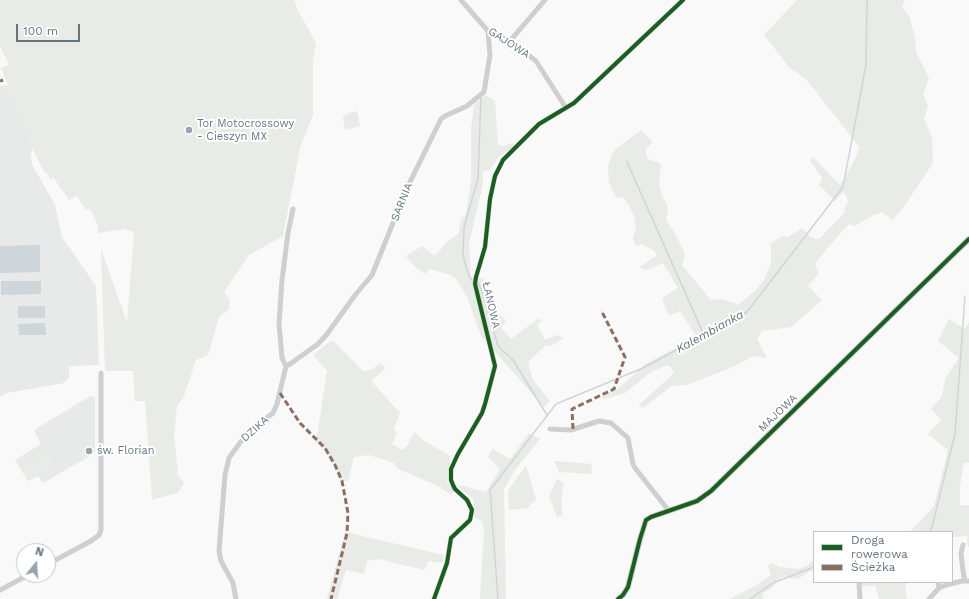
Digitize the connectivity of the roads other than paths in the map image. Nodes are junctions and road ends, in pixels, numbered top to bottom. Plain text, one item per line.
1 (462, 0) edge
2 (545, 0) edge
3 (683, 0) edge
4 (488, 31) junction
5 (510, 41) junction
6 (566, 108) junction
7 (293, 209) dead end
8 (969, 239) edge
9 (286, 366) junction
10 (101, 373) dead end
11 (550, 429) dead end
12 (669, 511) junction
13 (963, 546) dead end
14 (56, 560) edge
15 (962, 571) junction
16 (969, 572) edge
17 (16, 581) edge
18 (967, 581) edge
19 (859, 583) edge
20 (938, 583) edge
21 (952, 583) edge
22 (953, 583) edge
23 (939, 588) junction
24 (0, 590) edge
25 (931, 598) edge
26 (236, 599) edge
27 (434, 599) edge
28 (618, 599) edge
29 (860, 599) edge

1 - 4 street, GAJOWA
2 - 5 street
3 - 6 street, ŁANOWA
4 - 5 street, GAJOWA
4 - 9 street, SARNIA
5 - 6 street, GAJOWA
6 - 27 street, ŁANOWA
7 - 9 street, DZIKA
8 - 12 street, MAJOWA
9 - 26 street, DZIKA
10 - 14 street
11 - 12 street
12 - 28 street, MAJOWA
13 - 15 street
15 - 16 street
15 - 18 street
17 - 24 street
18 - 22 street
19 - 29 street
20 - 23 street
21 - 23 street
23 - 25 street

